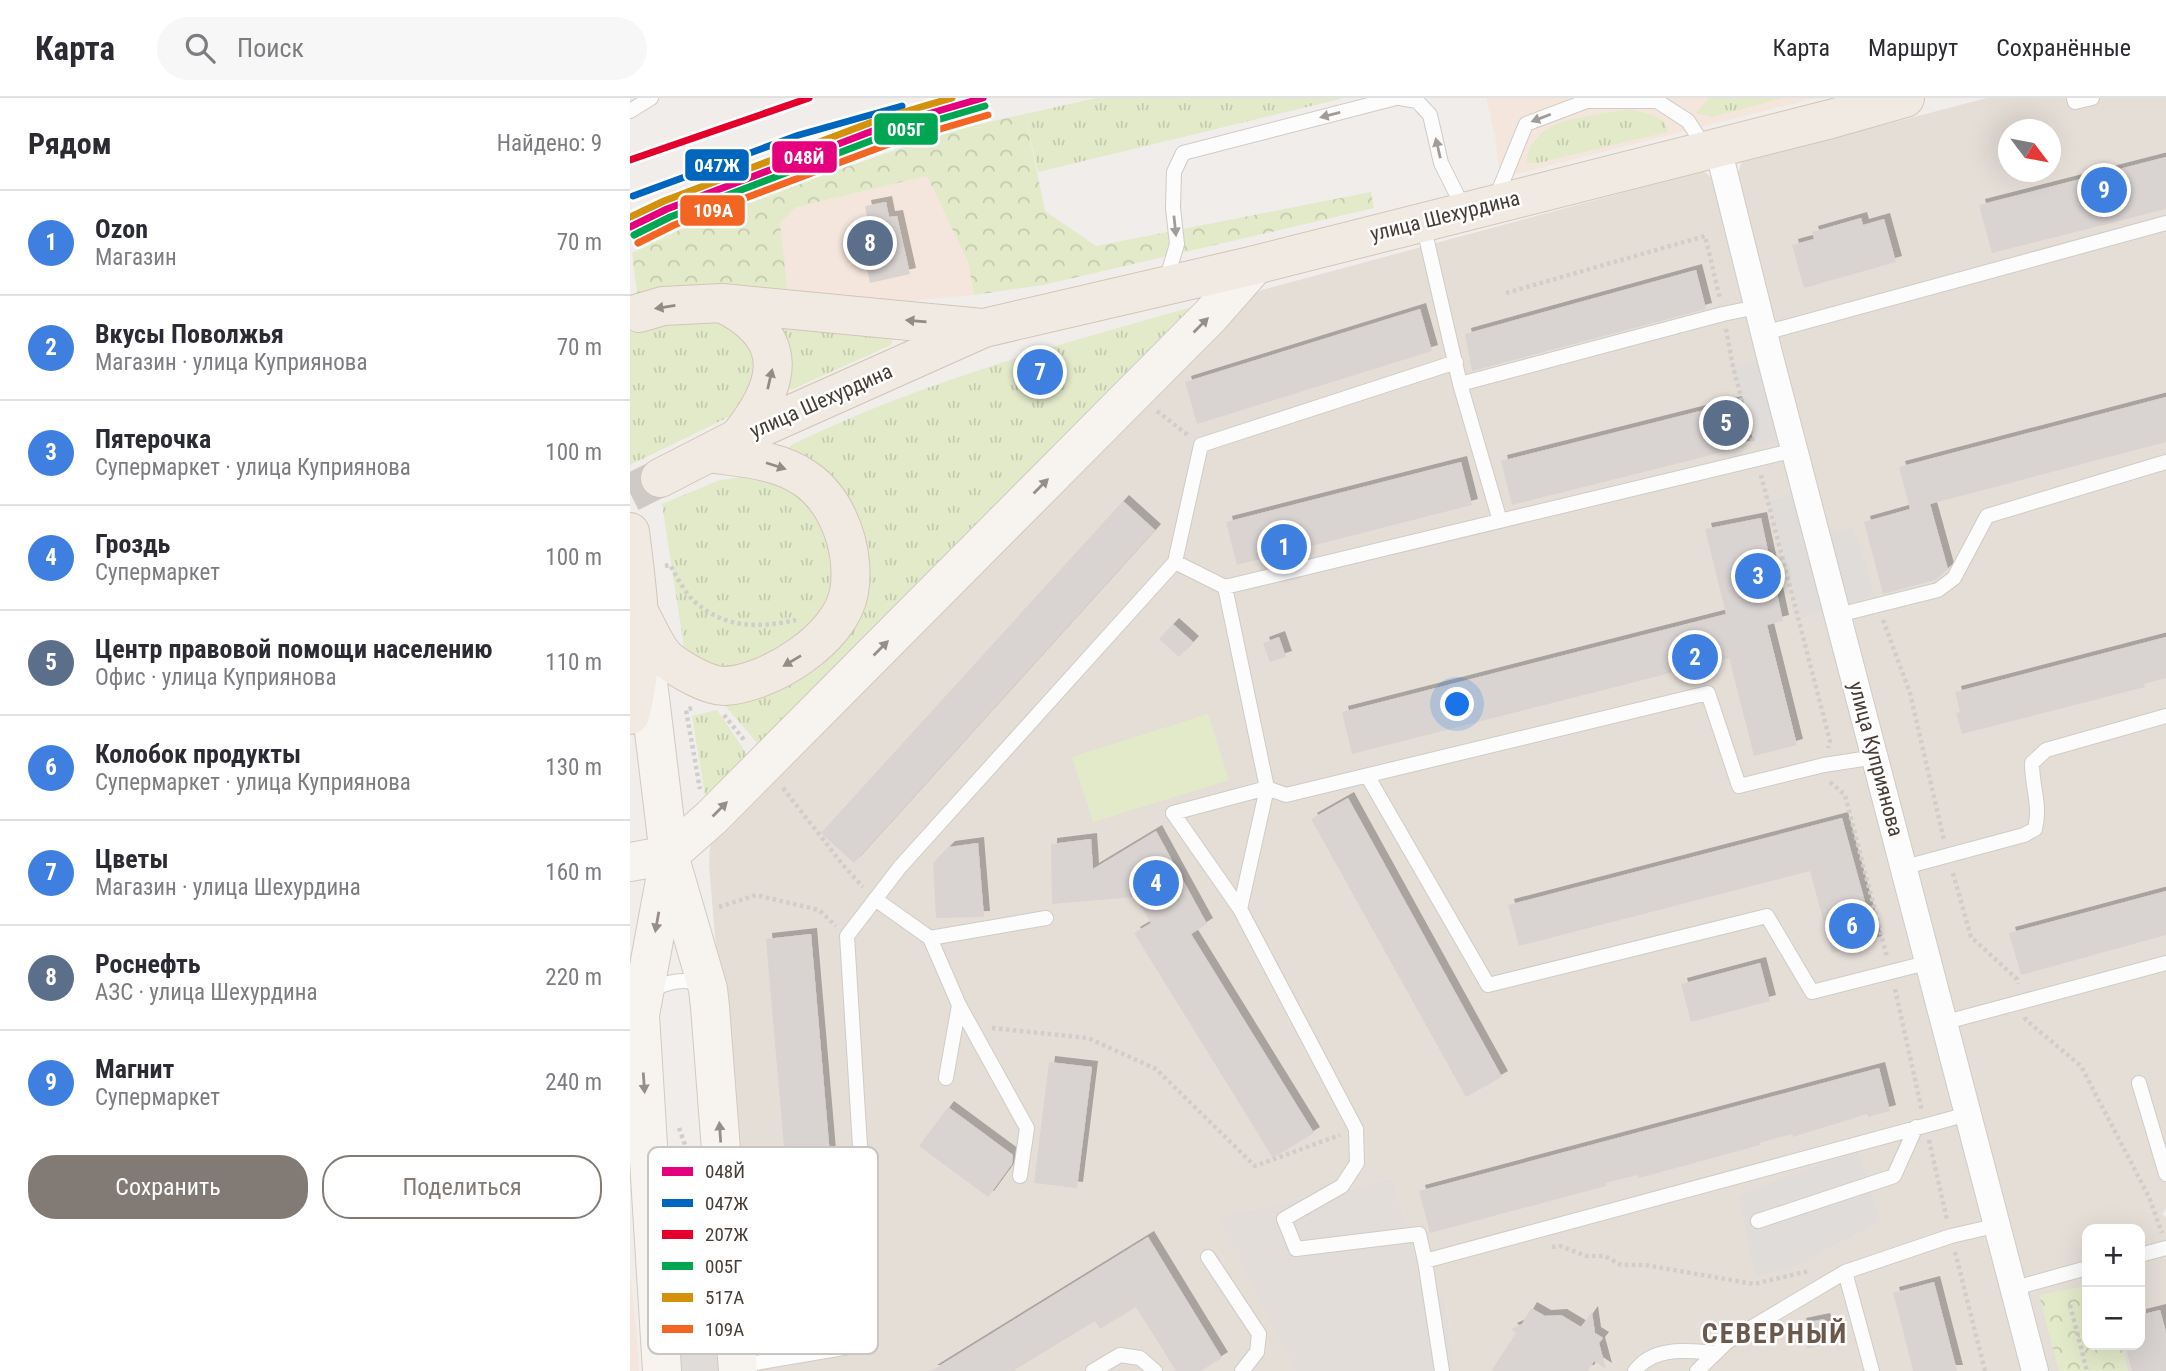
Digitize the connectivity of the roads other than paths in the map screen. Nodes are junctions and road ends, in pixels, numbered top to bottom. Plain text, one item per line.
1 (652, 98) edge
2 (1398, 98) edge
3 (2074, 98) edge
4 (2092, 98) edge
5 (1663, 100) edge
6 (1885, 100) edge
7 (630, 111) edge
8 (1712, 149) junction
9 (1479, 207) junction
10 (1423, 221) junction
11 (2166, 223) edge
12 (1255, 265) junction
13 (1164, 286) junction
14 (722, 303) junction
15 (1757, 307) junction
16 (639, 313) dead end
17 (984, 328) junction
18 (1764, 333) junction
19 (1456, 362) junction
20 (1460, 384) junction
21 (723, 445) junction
22 (1795, 450) junction
23 (2166, 462) edge
24 (660, 478) tunnel mouth
25 (1500, 521) junction
26 (630, 532) edge
27 (1175, 562) junction
28 (1225, 587) junction
29 (640, 614) junction
30 (1838, 615) junction
31 (630, 715) edge
32 (2166, 716) edge
33 (1875, 757) junction
34 (1368, 777) junction
35 (1267, 788) junction
36 (669, 855) junction
37 (630, 862) edge
38 (1905, 867) junction
39 (875, 899) junction
40 (1240, 909) junction
41 (1046, 918) dead end
42 (930, 938) junction
43 (1930, 962) junction
44 (2166, 963) edge
45 (708, 989) junction
46 (959, 1005) junction
47 (1946, 1022) junction
48 (637, 1030) edge
49 (946, 1078) dead end
50 (2139, 1083) dead end
51 (1968, 1114) junction
52 (1921, 1126) junction
53 (721, 1147) edge
54 (860, 1147) edge
55 (2166, 1174) edge
56 (1020, 1176) dead end
57 (648, 1180) edge
58 (1758, 1221) dead end
59 (1999, 1225) junction
60 (2166, 1245) edge
61 (2145, 1253) edge
62 (1208, 1257) dead end
63 (1425, 1261) junction
64 (2082, 1269) edge
65 (1845, 1272) junction
66 (2015, 1288) junction
67 (1716, 1353) junction
68 (812, 1354) edge
69 (738, 1368) edge
70 (1093, 1371) edge
71 (1155, 1371) edge
72 (1242, 1371) edge
73 (1442, 1371) edge
74 (1635, 1371) edge
75 (1697, 1371) edge
76 (1872, 1371) edge
77 (2035, 1371) edge

1 - 7 lane
9 -> 2 lane
2 -> 13 lane
3 - 4 lane
5 - 8 lane
5 -> 9 lane
6 - 8 main road, улица Шехурдина
8 - 9 main road, улица Шехурдина
8 - 15 street, улица Куприянова
9 - 10 main road, улица Шехурдина
10 - 12 main road, улица Шехурдина
10 - 19 lane
11 - 18 lane
12 - 13 main road, улица Шехурдина
36 -> 12 street
13 - 17 main road, улица Шехурдина
14 -> 16 main road, улица Шехурдина
17 -> 14 main road, улица Шехурдина
21 -> 14 main road
15 - 18 street, улица Куприянова
15 - 20 lane
17 - 21 main road, улица Шехурдина
18 - 22 street, улица Куприянова
19 - 20 lane
19 - 27 lane
20 - 25 lane
21 - 24 main road, улица Шехурдина
21 -> 29 main road
22 - 25 lane
22 - 30 street, улица Куприянова
23 - 30 lane
25 - 28 lane
26 - 29 main road
27 - 28 lane
27 - 39 lane
28 - 35 lane
29 - 31 main road
29 - 36 street
30 - 33 street, улица Куприянова
32 - 38 lane
33 - 34 lane
33 - 38 street, улица Куприянова
34 - 35 lane
34 - 43 lane
35 - 40 lane
35 - 40 lane
36 - 37 street
36 - 45 street
36 -> 48 street
38 - 43 street, улица Куприянова
39 - 42 lane
39 - 54 lane
40 - 63 lane
41 - 42 lane
42 - 46 lane
43 - 47 street, улица Куприянова
44 - 47 lane
45 - 48 lane
53 -> 45 street
46 - 49 lane
46 - 56 lane
47 - 51 street, улица Куприянова
48 -> 57 street
50 - 55 lane
51 - 52 lane
51 - 59 street, улица Куприянова
52 - 58 lane
52 - 63 lane
59 - 65 lane
59 - 66 street, улица Куприянова
60 - 61 lane
62 - 72 lane
63 - 73 lane
64 - 66 lane
65 - 67 lane
65 - 76 lane
66 - 77 street, улица Куприянова
67 - 74 lane
67 - 75 lane
68 - 69 lane
70 - 71 lane

